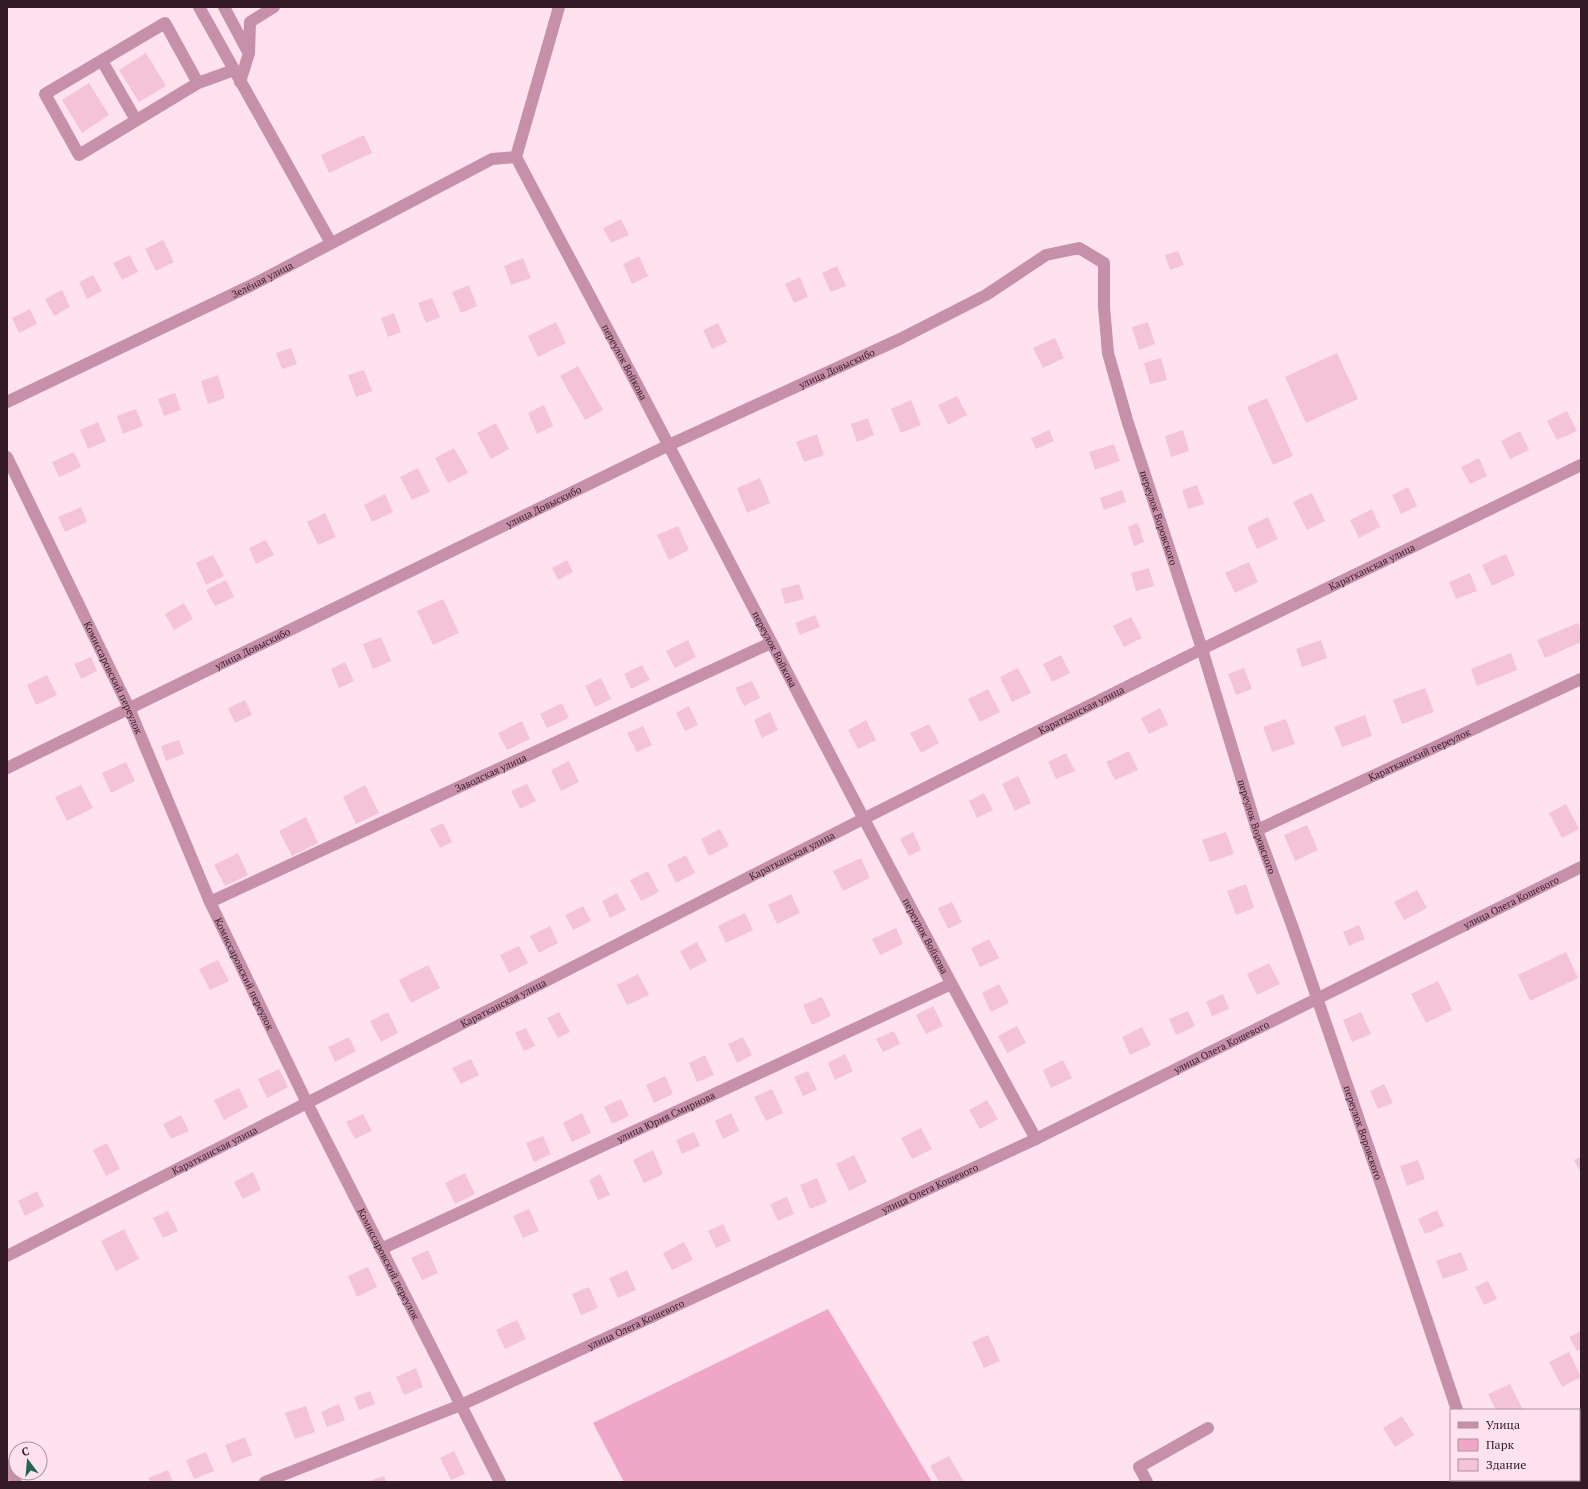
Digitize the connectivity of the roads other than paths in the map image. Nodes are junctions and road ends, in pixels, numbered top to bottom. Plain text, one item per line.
1 (199, 7) edge
2 (224, 7) edge
3 (274, 7) edge
4 (559, 7) edge
5 (249, 52) junction
6 (102, 61) junction
7 (234, 70) junction
8 (240, 82) junction
9 (198, 83) junction
10 (136, 120) junction
11 (516, 157) junction
12 (331, 244) junction
13 (1079, 248) joint
14 (7, 402) edge
15 (669, 446) junction
16 (7, 457) edge
17 (1581, 465) edge
18 (771, 643) junction
19 (1202, 649) junction
20 (1581, 679) edge
21 (129, 708) junction
22 (7, 768) edge
23 (864, 820) junction
24 (1257, 830) junction
25 (1581, 867) edge
26 (210, 902) junction
27 (951, 984) junction
28 (1317, 998) junction
29 (306, 1103) junction
30 (1036, 1139) junction
31 (381, 1249) junction
32 (7, 1256) edge
33 (461, 1405) junction
34 (1457, 1409) edge
35 (1208, 1428) dead end
36 (7, 1465) edge
37 (1480, 1481) edge
38 (16, 1482) edge
39 (265, 1482) edge
40 (500, 1482) edge
41 (1147, 1482) edge
42 (1475, 1482) edge

1 - 7 street
2 - 5 street
3 - 5 street
4 - 11 street
5 - 8 street
6 - 9 street
6 - 10 street
6 - 10 street
7 - 8 street
7 - 9 street
8 - 12 street
9 - 10 street
11 - 12 street, Зелёная улица
11 - 15 street, переулок Войкова
12 - 14 street, Зелёная улица
13 - 15 street, улица Довыскибо
13 - 19 street, переулок Воровского
15 - 18 street, переулок Войкова
15 - 21 street, улица Довыскибо
16 - 21 street, Комиссаровский переулок
17 - 19 street, Каратканская улица
18 - 23 street, переулок Войкова
18 - 26 street, Заводская улица
19 - 23 street, Каратканская улица
19 - 24 street, переулок Воровского
20 - 24 street, Каратканский переулок
21 - 22 street, улица Довыскибо
21 - 26 street, Комиссаровский переулок
23 - 27 street, переулок Войкова
23 - 29 street, Каратканская улица
24 - 28 street, переулок Воровского
25 - 28 street, улица Олега Кошевого
26 - 29 street, Комиссаровский переулок
27 - 30 street, переулок Войкова
27 - 31 street, улица Юрия Смирнова
28 - 30 street, улица Олега Кошевого
28 - 34 street, переулок Воровского
29 - 31 street, Комиссаровский переулок
29 - 32 street, Каратканская улица
30 - 33 street, улица Олега Кошевого
31 - 33 street, Комиссаровский переулок
33 - 39 street, улица Олега Кошевого
33 - 40 street, Комиссаровский переулок
35 - 41 street
36 - 38 street
37 - 42 street

